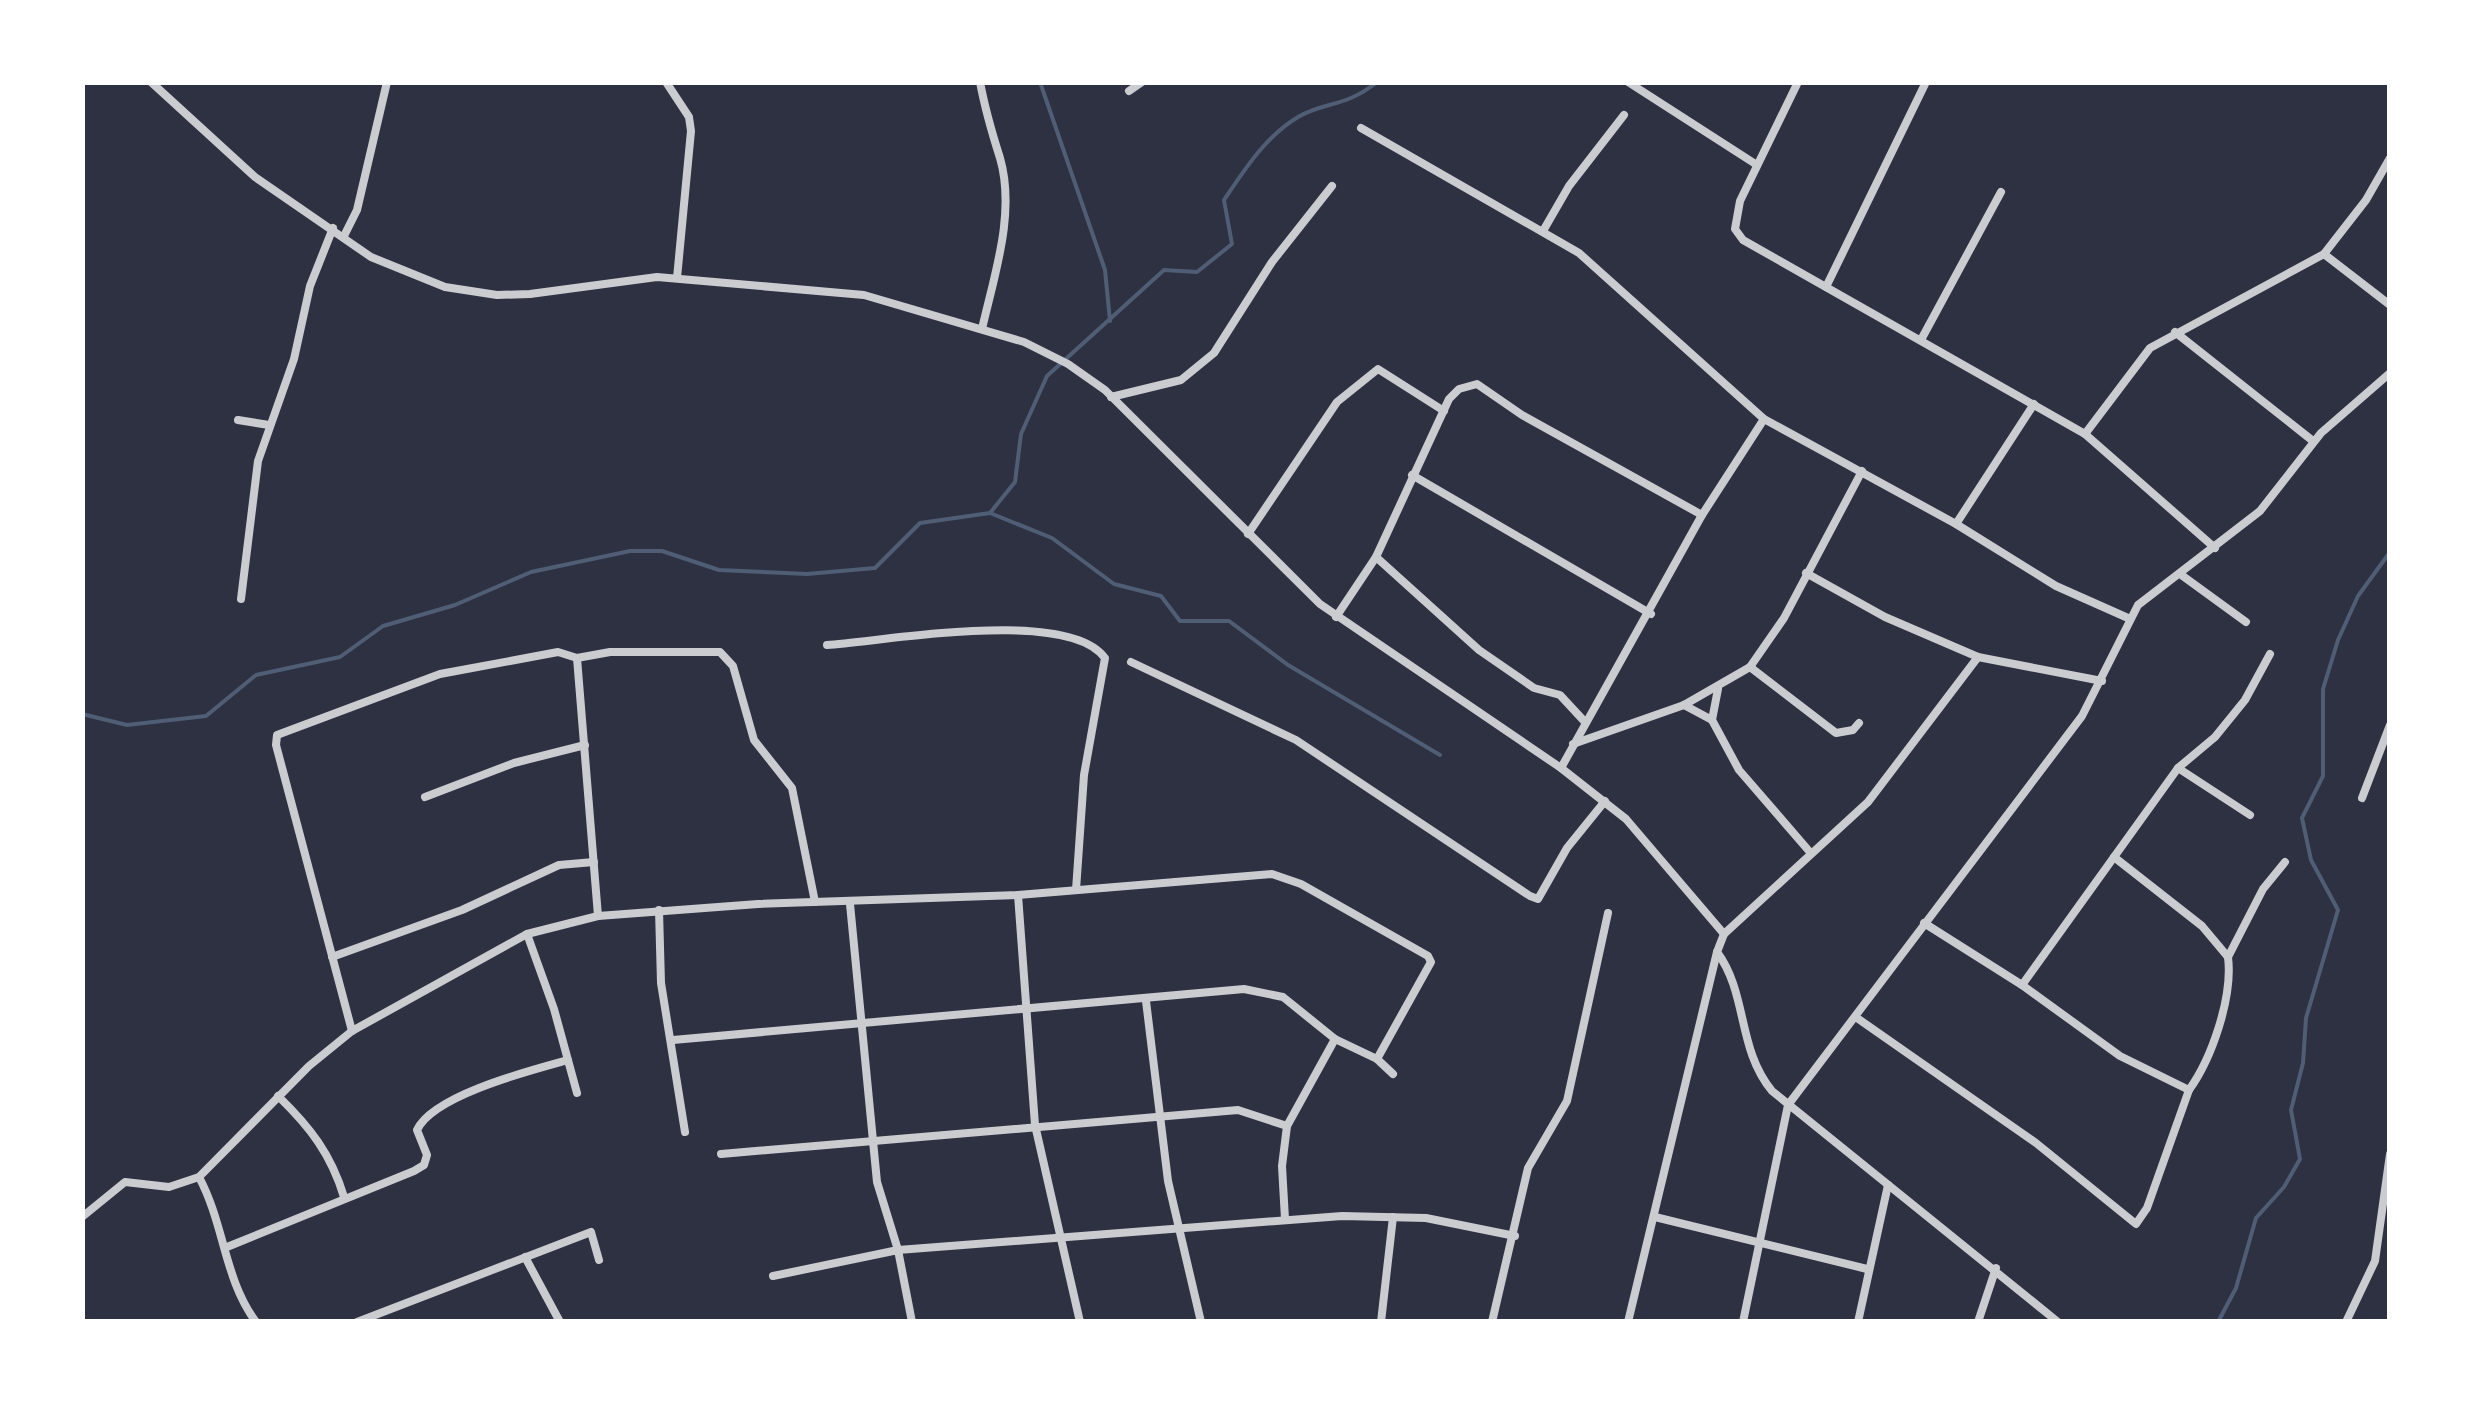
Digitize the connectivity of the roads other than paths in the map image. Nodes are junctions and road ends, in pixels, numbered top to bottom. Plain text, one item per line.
1 (150, 82) edge
2 (386, 82) edge
3 (666, 82) edge
4 (980, 82) edge
5 (1142, 82) edge
6 (1628, 82) edge
7 (1798, 82) edge
8 (1926, 82) edge
9 (1129, 91) dead end
10 (1624, 115) dead end
11 (1361, 128) dead end
12 (2388, 164) edge
13 (1757, 165) junction
14 (1332, 186) dead end
15 (2000, 192) dead end
16 (333, 228) junction
17 (1543, 232) junction
18 (344, 236) junction
19 (2324, 254) junction
20 (677, 278) junction
21 (1826, 286) junction
22 (2390, 305) edge
23 (982, 329) junction
24 (2175, 332) junction
25 (1922, 338) junction
26 (2390, 373) edge
27 (1112, 397) junction
28 (2034, 404) junction
29 (1444, 411) junction
30 (1764, 419) junction
31 (238, 420) dead end
32 (269, 425) junction
33 (2085, 434) junction
34 (2314, 441) junction
35 (1862, 471) junction
36 (1412, 475) junction
37 (1702, 514) junction
38 (1956, 524) junction
39 (1248, 534) junction
40 (2215, 548) junction
41 (1376, 556) junction
42 (1806, 573) junction
43 (2180, 574) junction
44 (241, 599) dead end
45 (1651, 614) junction
46 (1336, 617) junction
47 (2128, 618) junction
48 (2246, 622) dead end
49 (828, 645) dead end
50 (2270, 654) dead end
51 (1978, 657) junction
52 (577, 658) junction
53 (1131, 662) dead end
54 (1750, 667) junction
55 (2102, 682) junction
56 (1718, 688) junction
57 (1684, 705) junction
58 (1712, 720) junction
59 (1585, 722) junction
60 (1860, 723) dead end
61 (2390, 725) edge
62 (1574, 744) junction
63 (585, 745) junction
64 (1561, 768) junction
65 (2178, 768) junction
66 (425, 798) dead end
67 (2362, 798) dead end
68 (1605, 801) junction
69 (2250, 814) dead end
70 (1810, 852) junction
71 (2114, 857) junction
72 (594, 862) junction
73 (2285, 862) dead end
74 (1076, 890) junction
75 (1018, 896) junction
76 (815, 902) junction
77 (850, 904) junction
78 (660, 910) junction
79 (1608, 913) dead end
80 (598, 916) junction
81 (1924, 923) junction
82 (527, 934) junction
83 (1724, 934) junction
84 (1717, 952) junction
85 (332, 957) junction
86 (2228, 957) junction
87 (2022, 985) junction
88 (1146, 1001) junction
89 (1028, 1008) junction
90 (1858, 1018) junction
91 (860, 1024) junction
92 (352, 1030) junction
93 (1335, 1039) junction
94 (673, 1040) junction
95 (1377, 1059) junction
96 (568, 1060) junction
97 (1393, 1074) dead end
98 (2189, 1090) junction
99 (577, 1093) dead end
100 (278, 1096) junction
101 (1788, 1105) junction
102 (1162, 1115) junction
103 (1035, 1125) junction
104 (1287, 1126) junction
105 (685, 1132) dead end
106 (873, 1140) junction
107 (722, 1154) dead end
108 (2389, 1157) edge
109 (200, 1177) junction
110 (1888, 1185) junction
111 (344, 1197) junction
112 (1393, 1217) junction
113 (1656, 1217) junction
114 (82, 1218) edge
115 (1285, 1219) junction
116 (1182, 1229) junction
117 (1515, 1236) junction
118 (1061, 1240) junction
119 (1760, 1244) junction
120 (227, 1247) junction
121 (898, 1250) junction
122 (525, 1257) junction
123 (599, 1260) dead end
124 (1996, 1268) junction
125 (1867, 1269) junction
126 (772, 1276) dead end
127 (256, 1322) edge
128 (357, 1322) edge
129 (560, 1322) edge
130 (912, 1322) edge
131 (1080, 1322) edge
132 (1201, 1322) edge
133 (1381, 1322) edge
134 (1492, 1322) edge
135 (1628, 1322) edge
136 (1743, 1322) edge
137 (1858, 1322) edge
138 (1978, 1322) edge
139 (2058, 1322) edge
140 (2346, 1322) edge

1 - 16 street
2 - 18 street
3 - 20 street
4 - 23 street
5 - 9 street
6 - 13 street
7 - 13 street
8 - 21 street
10 - 17 street
11 - 17 street
12 - 19 street
13 - 21 street
14 - 27 street
15 - 25 street
16 - 18 street
16 - 32 street
17 - 30 street
18 - 20 street
19 - 22 street
19 - 24 street
20 - 23 street
21 - 25 street
23 - 27 street
24 - 33 street
24 - 34 street
25 - 28 street
26 - 34 street
27 - 39 street
28 - 33 street
28 - 38 street
29 - 36 street
29 - 37 street
29 - 39 street
30 - 35 street
30 - 37 street
31 - 32 street
32 - 44 street
33 - 40 street
34 - 40 street
35 - 38 street
35 - 42 street
36 - 41 street
36 - 45 street
37 - 45 street
38 - 47 street
39 - 46 street
40 - 43 street
41 - 46 street
41 - 59 street
42 - 51 street
42 - 54 street
43 - 47 street
43 - 48 street
45 - 59 street
46 - 64 street
47 - 55 street
49 - 74 street
50 - 65 street
51 - 55 street
51 - 70 street
52 - 63 street
52 - 76 street
52 - 85 street
53 - 68 street
54 - 56 street
54 - 60 street
55 - 81 street
56 - 57 street
56 - 58 street
57 - 58 street
57 - 62 street
58 - 70 street
59 - 62 street
61 - 67 street
62 - 64 street
63 - 66 street
63 - 72 street
64 - 68 street
65 - 69 street
65 - 71 street
68 - 83 street
70 - 83 street
71 - 86 street
71 - 87 street
72 - 80 street
72 - 85 street
73 - 86 street
74 - 75 street
74 - 95 street
75 - 77 street
75 - 89 street
76 - 77 street
76 - 78 street
77 - 91 street
78 - 80 street
78 - 94 street
79 - 117 street
80 - 82 street
81 - 87 street
81 - 90 street
82 - 92 street
82 - 96 street
83 - 84 street
84 - 101 street
84 - 113 street
85 - 92 street
86 - 98 street
87 - 98 street
88 - 89 street
88 - 93 street
88 - 102 street
89 - 91 street
89 - 103 street
90 - 98 street
90 - 101 street
91 - 94 street
91 - 106 street
92 - 100 street
93 - 95 street
93 - 104 street
94 - 105 street
95 - 97 street
96 - 99 street
96 - 111 street
100 - 109 street
100 - 111 street
101 - 110 street
101 - 119 street
102 - 103 street
102 - 104 street
102 - 116 street
103 - 106 street
103 - 118 street
104 - 115 street
106 - 107 street
106 - 121 street
108 - 140 street
109 - 114 street
109 - 120 street
110 - 124 street
110 - 125 street
111 - 120 street
112 - 115 street
112 - 117 street
112 - 133 street
113 - 119 street
113 - 135 street
115 - 116 street
116 - 118 street
116 - 132 street
117 - 134 street
118 - 121 street
118 - 131 street
119 - 125 street
119 - 136 street
120 - 127 street
121 - 126 street
121 - 130 street
122 - 123 street
122 - 128 street
122 - 129 street
124 - 138 street
124 - 139 street
125 - 137 street

